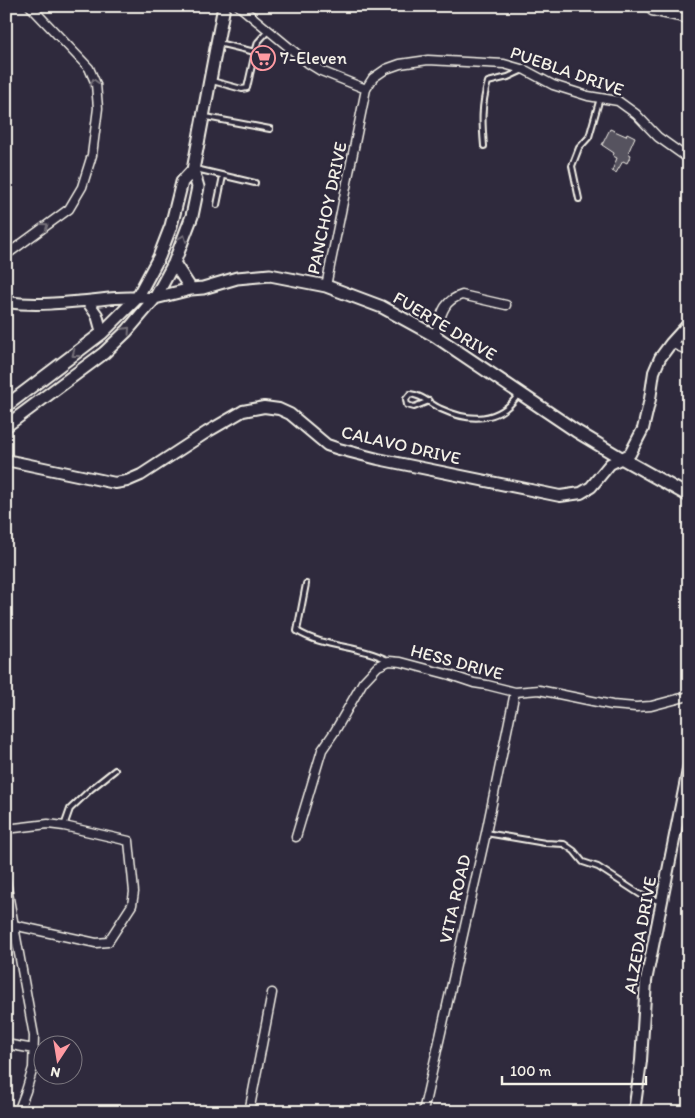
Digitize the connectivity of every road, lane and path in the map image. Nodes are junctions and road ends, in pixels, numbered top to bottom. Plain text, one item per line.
1 (30, 6) edge
2 (224, 6) edge
3 (239, 6) edge
4 (652, 11) dead end
5 (689, 19) edge
6 (269, 30) junction
7 (217, 43) junction
8 (255, 52) junction
9 (523, 70) junction
10 (210, 81) junction
11 (366, 89) junction
12 (600, 98) junction
13 (204, 116) junction
14 (270, 129) dead end
15 (484, 146) dead end
16 (689, 159) edge
17 (193, 169) junction
18 (223, 176) junction
19 (255, 183) dead end
20 (579, 199) dead end
21 (217, 205) dead end
22 (6, 255) edge
23 (174, 263) junction
24 (326, 286) junction
25 (191, 289) junction
26 (137, 298) junction
27 (155, 298) junction
28 (88, 301) junction
29 (6, 302) edge
30 (506, 305) dead end
31 (689, 323) edge
32 (102, 333) junction
33 (435, 336) junction
34 (671, 343) junction
35 (689, 351) edge
36 (519, 393) junction
37 (429, 401) junction
38 (6, 406) edge
39 (6, 426) edge
40 (621, 458) junction
41 (6, 460) edge
42 (689, 496) edge
43 (306, 584) dead end
44 (389, 660) junction
45 (515, 692) junction
46 (689, 696) edge
47 (689, 765) edge
48 (115, 770) dead end
49 (64, 826) junction
50 (6, 829) edge
51 (486, 833) junction
52 (296, 836) dead end
53 (6, 882) edge
54 (662, 902) junction
55 (13, 925) junction
56 (272, 994) dead end
57 (34, 1036) edge
58 (6, 1044) edge
59 (32, 1049) edge
60 (32, 1068) edge
61 (18, 1112) edge
62 (249, 1112) edge
63 (423, 1112) edge
64 (634, 1112) edge

22 -> 1 street
2 - 7 main road
3 - 6 street
4 - 5 street
6 - 8 lane
6 - 11 street
7 - 8 lane
7 - 10 main road
8 - 10 lane
9 - 11 street, PUEBLA DRIVE
9 - 12 street, PUEBLA DRIVE
9 - 15 lane
10 - 13 main road
11 - 24 street, PANCHOY DRIVE
12 - 16 street, PUEBLA DRIVE
12 - 20 lane
13 - 14 lane
13 - 17 main road
17 - 18 lane
23 -> 17 main road
17 - 26 main road
18 - 19 lane
18 - 21 lane
23 - 25 main road
23 - 27 main road
24 - 25 main road, FUERTE DRIVE
24 - 33 main road, FUERTE DRIVE
25 - 27 main road, FUERTE DRIVE
26 - 27 street, FUERTE DRIVE
26 - 28 street, FUERTE DRIVE
26 - 32 main road
39 -> 27 main road
28 - 29 street, FUERTE DRIVE
28 - 32 street
30 - 33 street
31 - 34 street, CALAVO DRIVE
32 -> 38 main road
33 - 36 main road, FUERTE DRIVE
34 - 35 street
34 - 40 street, CALAVO DRIVE
36 - 37 lane
36 - 40 main road, FUERTE DRIVE
37 - 37 lane
40 - 41 street, CALAVO DRIVE
40 - 42 main road, FUERTE DRIVE
43 - 44 lane
44 - 45 street, HESS DRIVE
44 - 52 street, HESS DRIVE
45 - 46 street, HESS DRIVE
45 - 51 street, VITA ROAD
47 - 54 street, ALZEDA DRIVE
48 - 49 lane
49 - 50 street
49 - 55 street
51 - 54 lane
51 - 63 street, VITA ROAD
53 - 55 street
54 - 64 street, ALZEDA DRIVE
55 - 57 street
56 - 62 street
58 - 59 street
60 - 61 street

